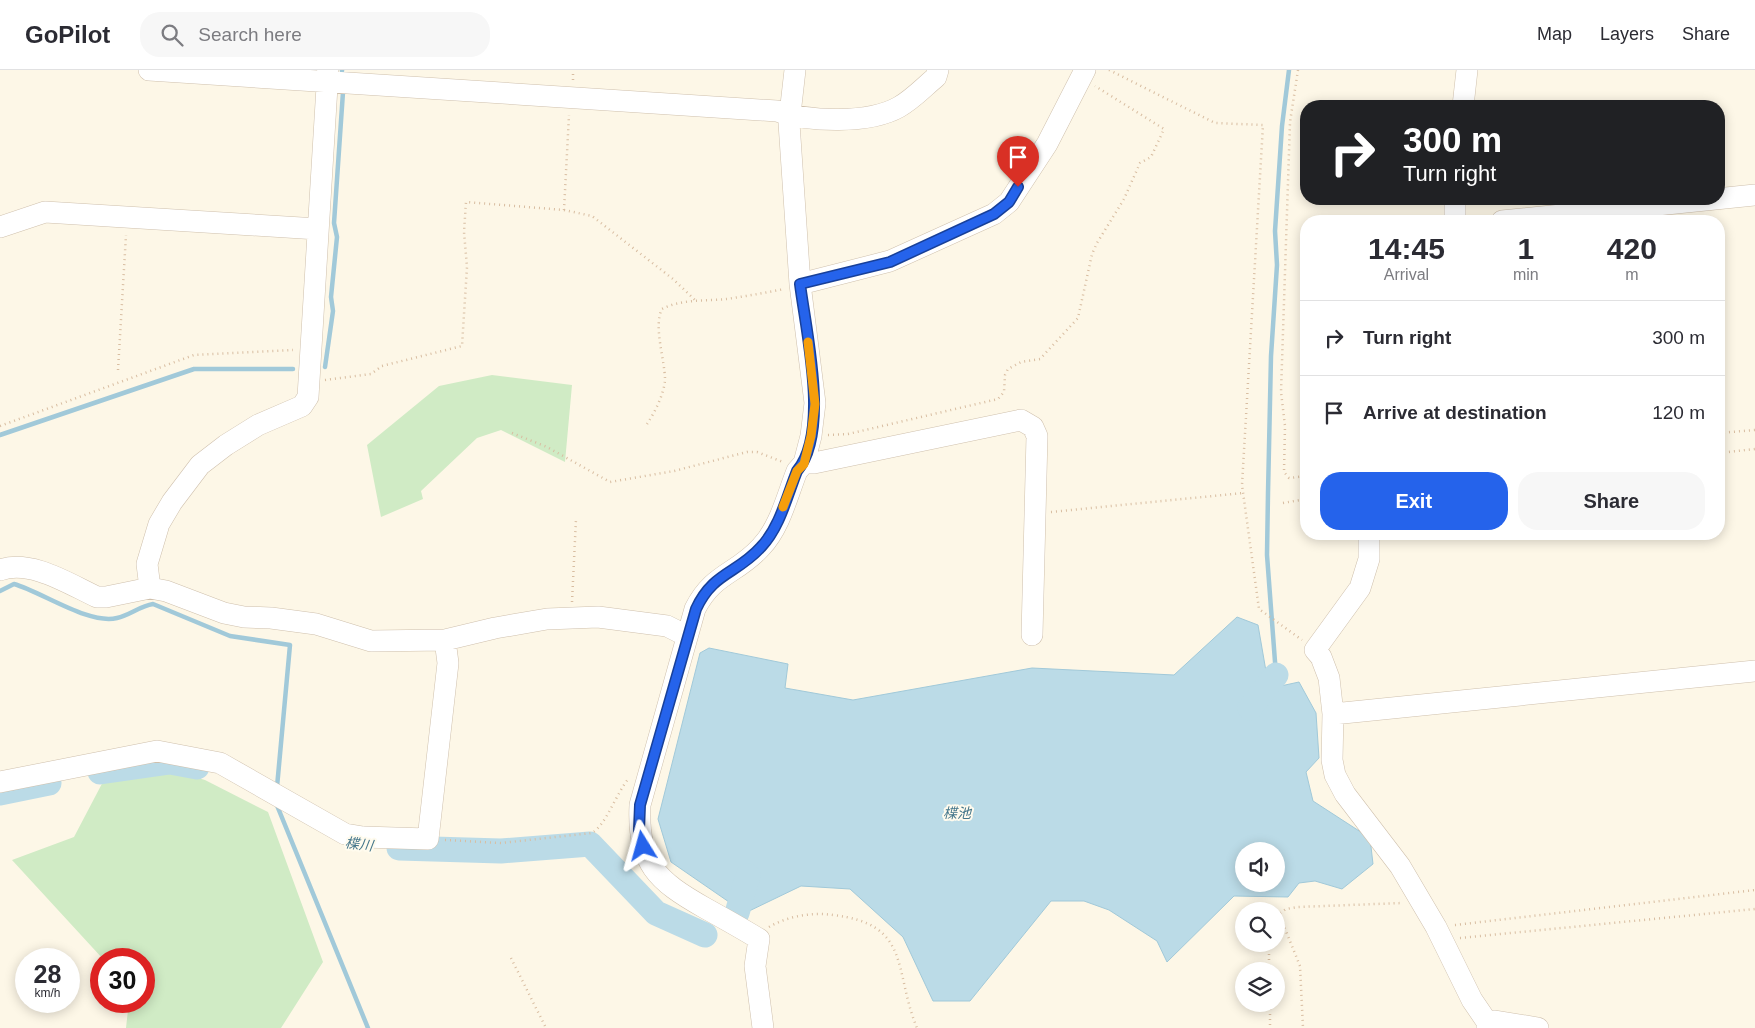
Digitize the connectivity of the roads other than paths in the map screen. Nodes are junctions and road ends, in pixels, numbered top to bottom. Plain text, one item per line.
1 (150, 70) edge
2 (156, 70) edge
3 (795, 70) edge
4 (938, 70) edge
5 (1467, 70) edge
6 (1083, 74) edge
7 (328, 76) edge
8 (1464, 100) edge
9 (790, 116) junction
10 (1755, 195) edge
11 (1725, 198) edge
12 (1658, 205) edge
13 (1560, 215) edge
14 (0, 227) edge
15 (318, 229) junction
16 (800, 284) junction
17 (801, 466) junction
18 (1369, 540) edge
19 (0, 570) edge
20 (150, 588) junction
21 (1032, 635) dead end
22 (687, 636) junction
23 (445, 640) junction
24 (1755, 671) edge
25 (1333, 714) junction
26 (0, 782) edge
27 (1487, 1025) edge
28 (763, 1028) edge
29 (1538, 1028) edge

1 - 2 street
2 - 7 street
3 - 9 street
4 - 9 street
5 - 8 street
6 - 16 street
7 - 9 street
7 - 15 street
9 - 16 street
10 - 11 street
12 - 13 street
14 - 15 street
15 - 20 street
16 - 17 street
17 - 21 street
17 - 22 street
18 - 25 street
19 - 20 street
20 - 23 street
22 - 23 street
22 - 28 street
23 - 26 street
24 - 25 street
25 - 27 street
27 - 29 street

